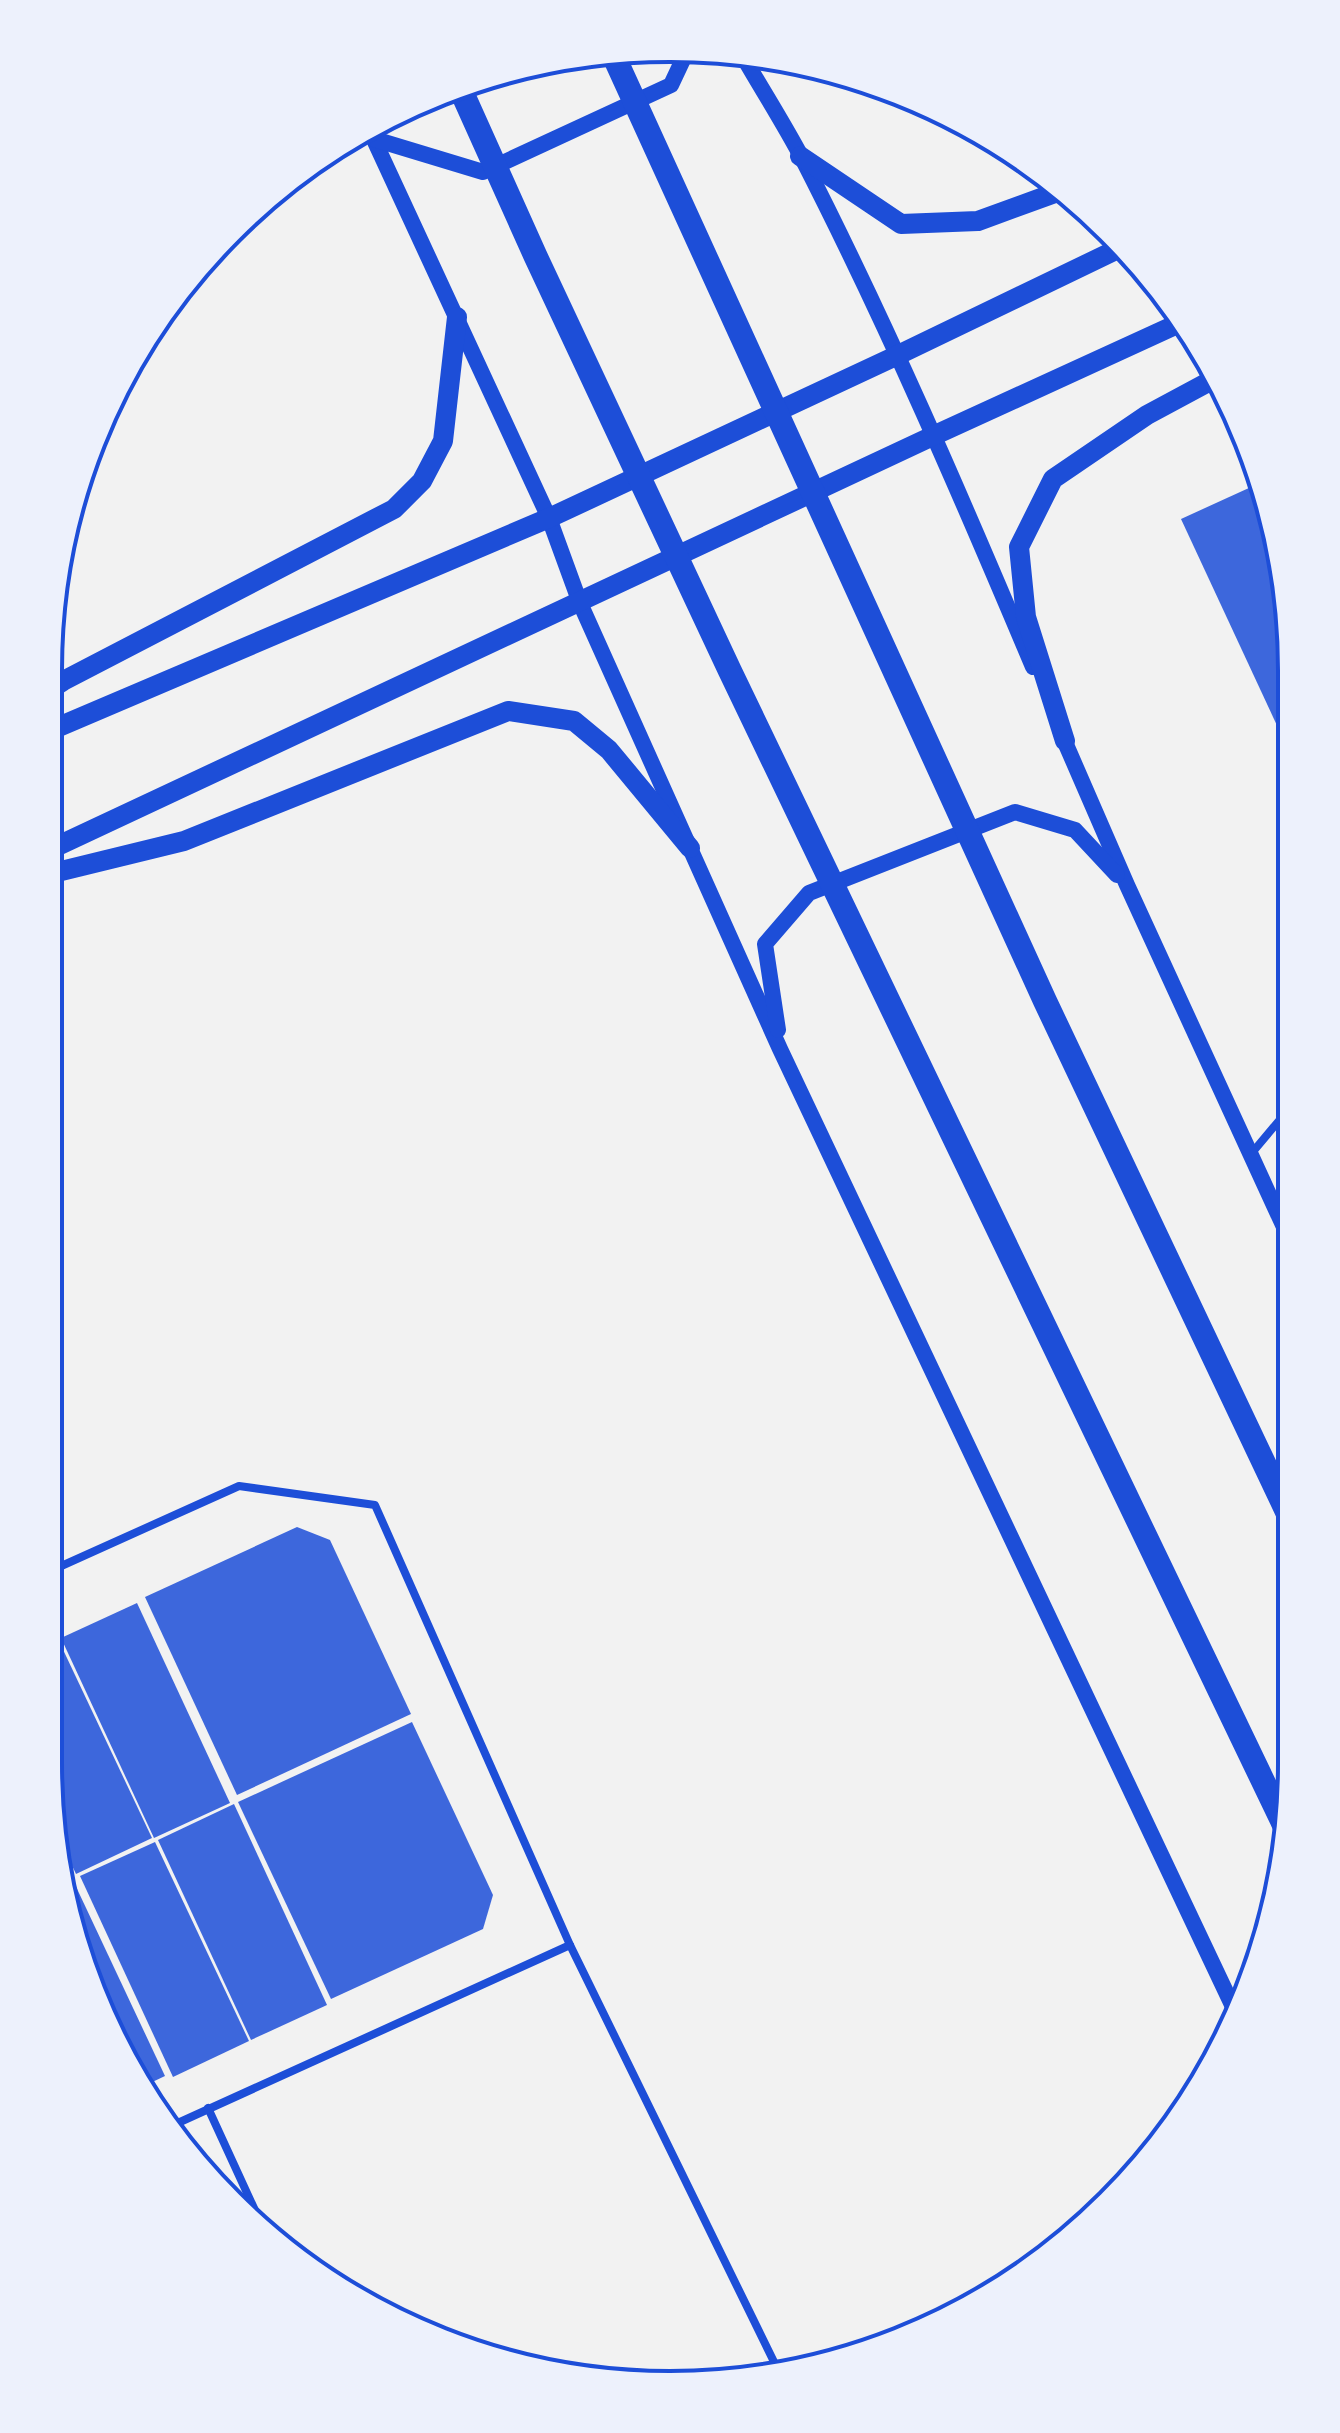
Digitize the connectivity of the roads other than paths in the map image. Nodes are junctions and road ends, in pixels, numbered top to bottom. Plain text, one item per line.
1 (682, 62) edge
2 (618, 64) edge
3 (749, 67) edge
4 (464, 98) edge
5 (379, 137) edge
6 (373, 139) edge
7 (800, 156) junction
8 (1049, 195) edge
9 (1111, 252) edge
10 (457, 317) junction
11 (1172, 327) edge
12 (898, 355) junction
13 (1206, 383) edge
14 (935, 435) junction
15 (549, 518) junction
16 (580, 603) junction
17 (62, 682) edge
18 (62, 725) edge
19 (1065, 741) junction
20 (62, 844) edge
21 (690, 848) junction
22 (62, 871) edge
23 (1127, 885) junction
24 (780, 1049) junction
25 (1278, 1122) edge
26 (1250, 1155) junction
27 (1278, 1215) edge
28 (1278, 1493) edge
29 (62, 1566) edge
30 (1276, 1809) edge
31 (570, 1945) junction
32 (1230, 2000) edge
33 (208, 2108) junction
34 (180, 2122) edge
35 (252, 2204) edge
36 (774, 2362) edge

1 - 5 main road
2 - 28 highway
3 - 7 main road
4 - 30 highway
6 - 10 main road
7 - 8 main road
7 - 12 main road
9 - 12 main road
10 - 15 main road
10 - 17 main road
11 - 14 main road
12 - 14 main road
12 - 15 main road
13 - 19 main road
14 - 16 main road
14 - 19 main road
15 - 16 main road
15 - 18 main road
16 - 20 main road
16 - 21 main road
19 - 23 main road
21 - 22 main road
21 - 24 main road
23 - 24 main road
23 - 26 main road
24 - 32 main road
25 - 26 street
26 - 27 main road
29 - 31 street
31 - 33 street
31 - 36 street
33 - 34 street
33 - 35 street

